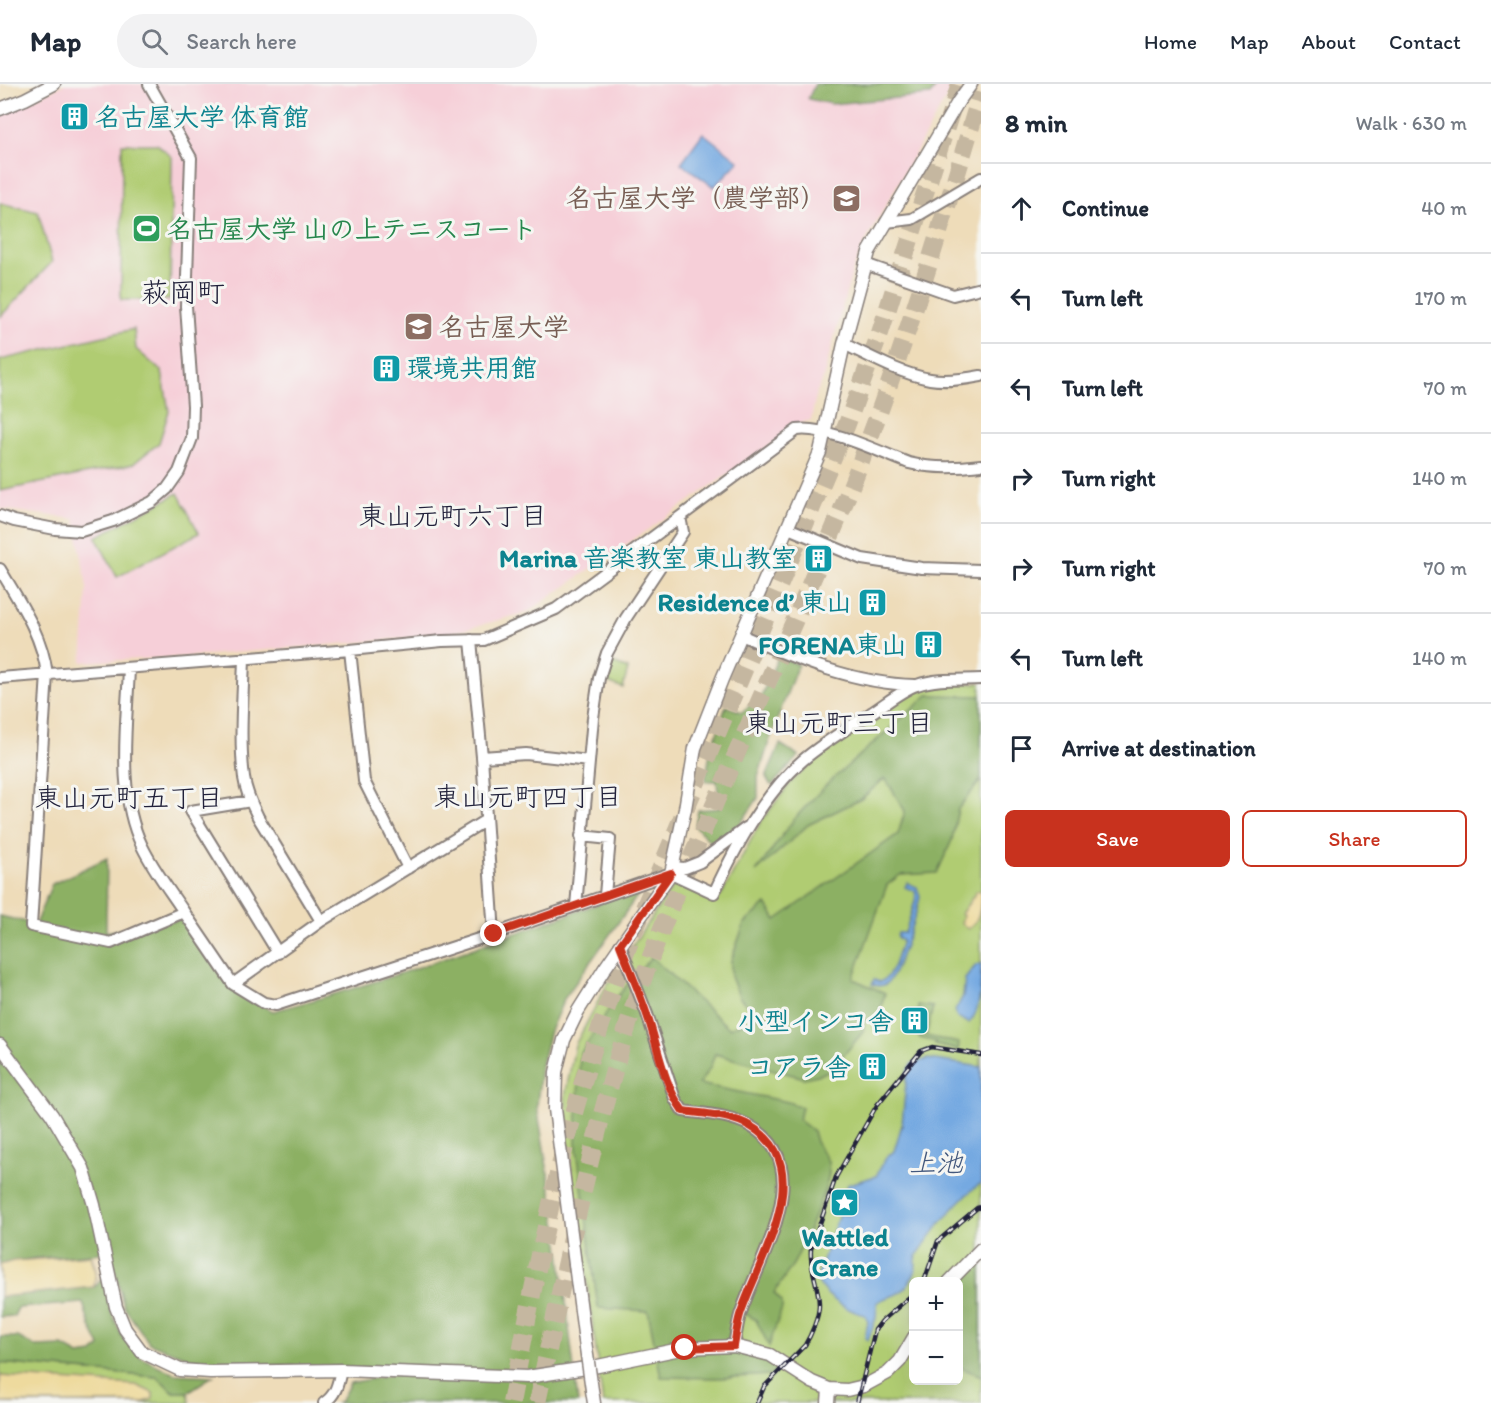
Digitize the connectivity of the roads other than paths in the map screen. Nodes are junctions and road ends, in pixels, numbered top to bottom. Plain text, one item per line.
1 (54, 84) edge
2 (149, 84) edge
3 (971, 84) edge
4 (0, 109) edge
5 (981, 178) edge
6 (886, 222) junction
7 (865, 264) junction
8 (981, 288) edge
9 (844, 345) junction
10 (981, 376) edge
11 (825, 432) junction
12 (981, 465) edge
13 (0, 516) edge
14 (680, 517) junction
15 (788, 528) junction
16 (0, 569) edge
17 (981, 570) edge
18 (741, 635) junction
19 (471, 640) junction
20 (350, 650) junction
21 (244, 658) junction
22 (129, 668) junction
23 (47, 674) junction
24 (0, 678) edge
25 (981, 679) edge
26 (916, 685) junction
27 (482, 757) junction
28 (589, 761) junction
29 (251, 801) junction
30 (486, 820) junction
31 (750, 824) junction
32 (581, 836) junction
33 (408, 868) junction
34 (671, 870) junction
35 (605, 895) junction
36 (576, 906) junction
37 (183, 912) junction
38 (321, 921) junction
39 (494, 934) junction
40 (620, 945) junction
41 (278, 953) junction
42 (233, 984) junction
43 (0, 1045) edge
44 (981, 1249) edge
45 (954, 1277) edge
46 (734, 1346) junction
47 (909, 1346) edge
48 (341, 1370) junction
49 (829, 1389) junction
50 (324, 1403) edge
51 (594, 1403) edge
52 (828, 1403) edge

1 - 4 street
2 - 13 street
3 - 6 street
5 - 6 street
6 - 7 street
7 - 8 street
7 - 9 street
9 - 10 street
9 - 11 street
11 - 12 street
11 - 14 street
11 - 15 street
14 - 19 street
14 - 28 street
15 - 17 street
15 - 18 street
16 - 23 street
18 - 26 street
18 - 34 street
19 - 20 street
19 - 27 street
20 - 21 street
20 - 33 street
21 - 22 street
21 - 29 street
22 - 23 street
22 - 37 street
23 - 24 street
23 - 37 street
25 - 26 street
26 - 31 street
27 - 28 street
27 - 30 street
28 - 32 street
29 - 38 street
29 - 41 street
30 - 33 street
30 - 39 street
31 - 34 street
31 - 34 street
32 - 35 street
32 - 36 street
33 - 38 street
34 - 35 street
34 - 40 street
35 - 36 street
36 - 39 street
37 - 42 street
38 - 41 street
39 - 42 street
40 - 46 street
40 - 51 street, bridge
41 - 42 street
43 - 48 street
44 - 45 street
46 - 48 street
46 - 49 street
47 - 49 street
48 - 50 street
49 - 52 street

